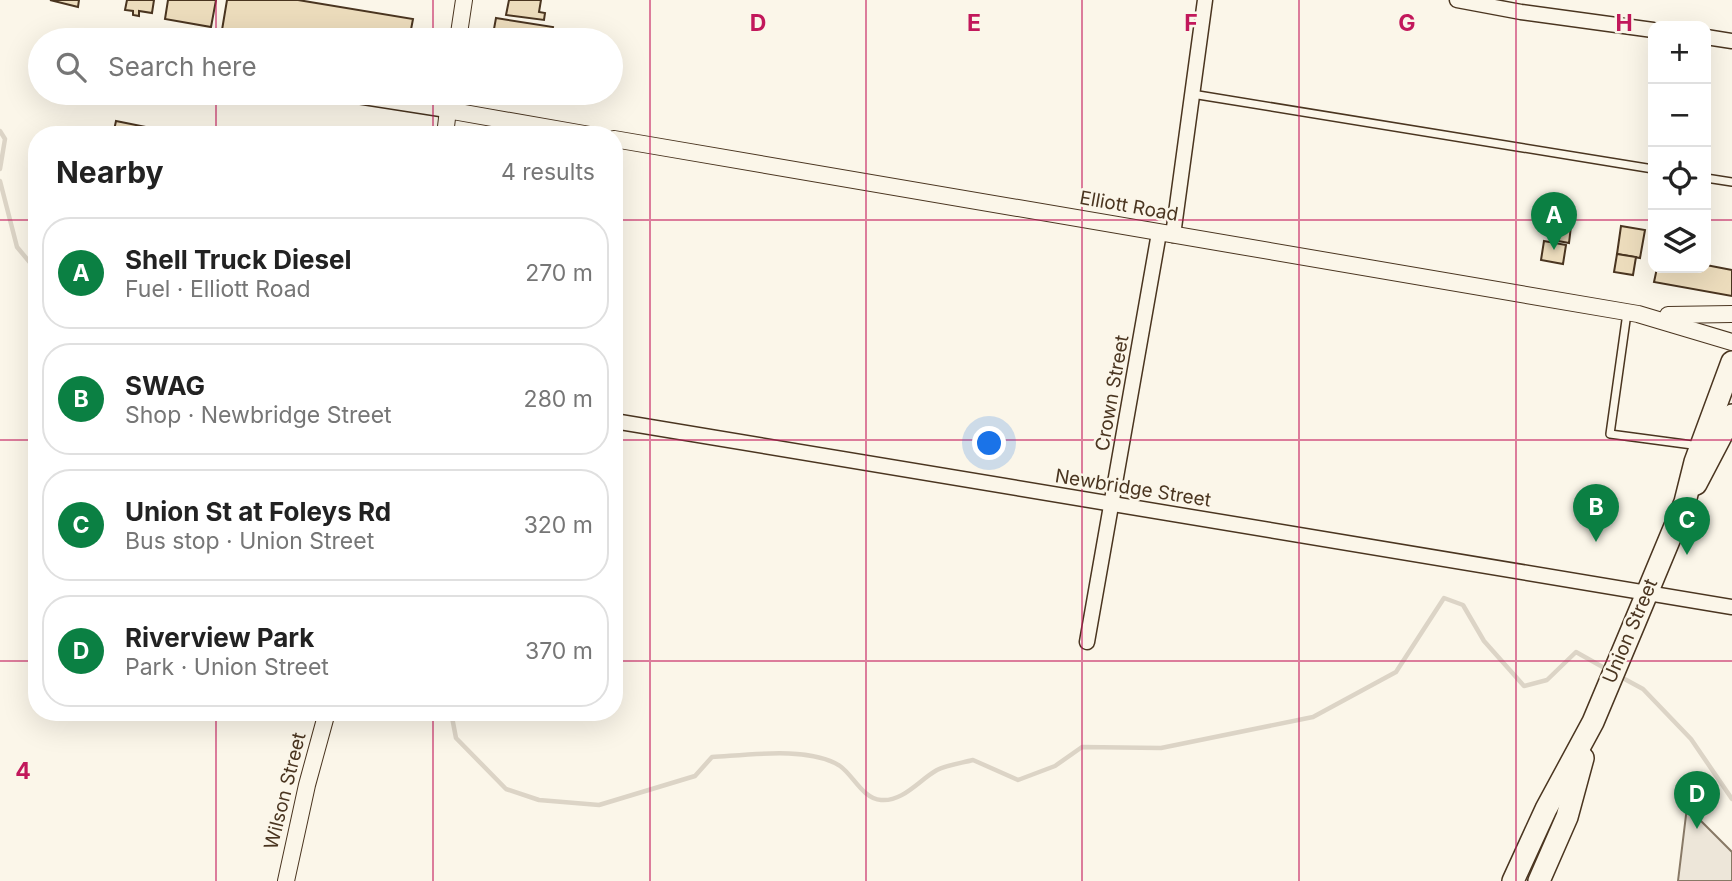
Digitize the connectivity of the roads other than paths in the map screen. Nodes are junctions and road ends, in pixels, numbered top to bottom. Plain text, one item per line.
1 (464, 0) edge
2 (1205, 0) edge
3 (1457, 0) edge
4 (460, 28) edge
5 (1648, 29) edge
6 (1711, 38) edge
7 (1732, 41) edge
8 (1192, 94) junction
9 (415, 105) edge
10 (448, 105) edge
11 (447, 110) junction
12 (446, 126) edge
13 (539, 126) edge
14 (623, 141) edge
15 (1648, 168) edge
16 (1711, 179) edge
17 (1732, 182) edge
18 (1166, 234) junction
19 (1633, 313) junction
20 (1732, 314) edge
21 (1732, 342) edge
22 (1732, 362) edge
23 (1732, 415) edge
24 (623, 422) edge
25 (1700, 447) junction
26 (1685, 502) junction
27 (1112, 504) junction
28 (1646, 592) junction
29 (1732, 607) edge
30 (1087, 642) dead end
31 (325, 721) edge
32 (1592, 722) junction
33 (286, 881) edge
34 (1513, 881) edge
35 (1539, 881) edge

1 - 4 street
2 - 8 street, Crown Street
3 - 5 street
6 - 7 street
8 - 15 lane
8 - 18 street, Crown Street
9 - 11 street
10 - 11 street
11 - 12 street
11 - 13 street
14 - 18 street, Elliott Road
16 - 17 lane
18 - 19 street, Elliott Road
18 - 27 street, Crown Street
19 - 20 street, Elliott Road
19 - 21 street, Elliott Road
19 - 25 lane
22 - 25 main road, Union Street
23 - 26 main road, Union Street
24 - 27 street, Newbridge Street
25 - 26 main road, Union Street
26 - 28 main road, Union Street
27 - 28 street, Newbridge Street
27 - 30 street, Crown Street
28 - 29 street, Newbridge Street
28 - 32 main road, Union Street
31 - 33 street, Wilson Street
32 - 34 main road, Union Street
32 - 35 main road, Union Street

